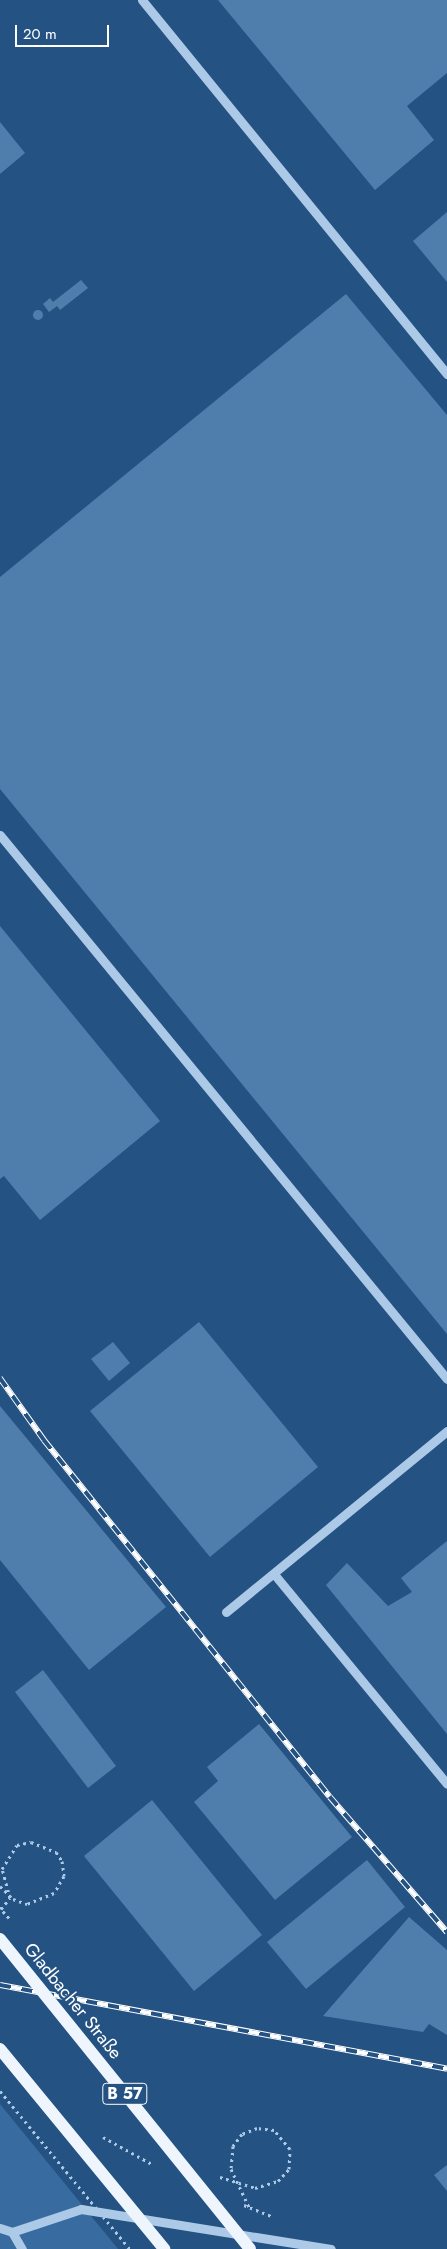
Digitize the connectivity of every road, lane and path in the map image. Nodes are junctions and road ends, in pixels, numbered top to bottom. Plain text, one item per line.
1 (142, 0) edge
2 (447, 374) edge
3 (0, 836) edge
4 (447, 1379) edge
5 (447, 1431) edge
6 (274, 1574) junction
7 (226, 1612) dead end
8 (447, 1784) edge
9 (0, 1886) edge
10 (0, 1907) edge
11 (0, 1939) edge
12 (0, 2049) edge
13 (0, 2091) edge
14 (215, 2177) dead end
15 (250, 2207) dead end
16 (0, 2228) edge
17 (12, 2232) junction
18 (22, 2249) edge
19 (130, 2249) edge
20 (164, 2249) edge
21 (250, 2249) edge
22 (331, 2249) edge

1 - 2 street
3 - 4 street
5 - 6 street
6 - 7 street
6 - 8 street
9 - 10 path, bridge
11 - 21 main road, Gladbacher Straße / B 57, bridge
12 - 20 main road, bridge
13 - 19 path, bridge
14 - 15 path, bridge
16 - 17 street
17 - 18 street
17 - 22 street

